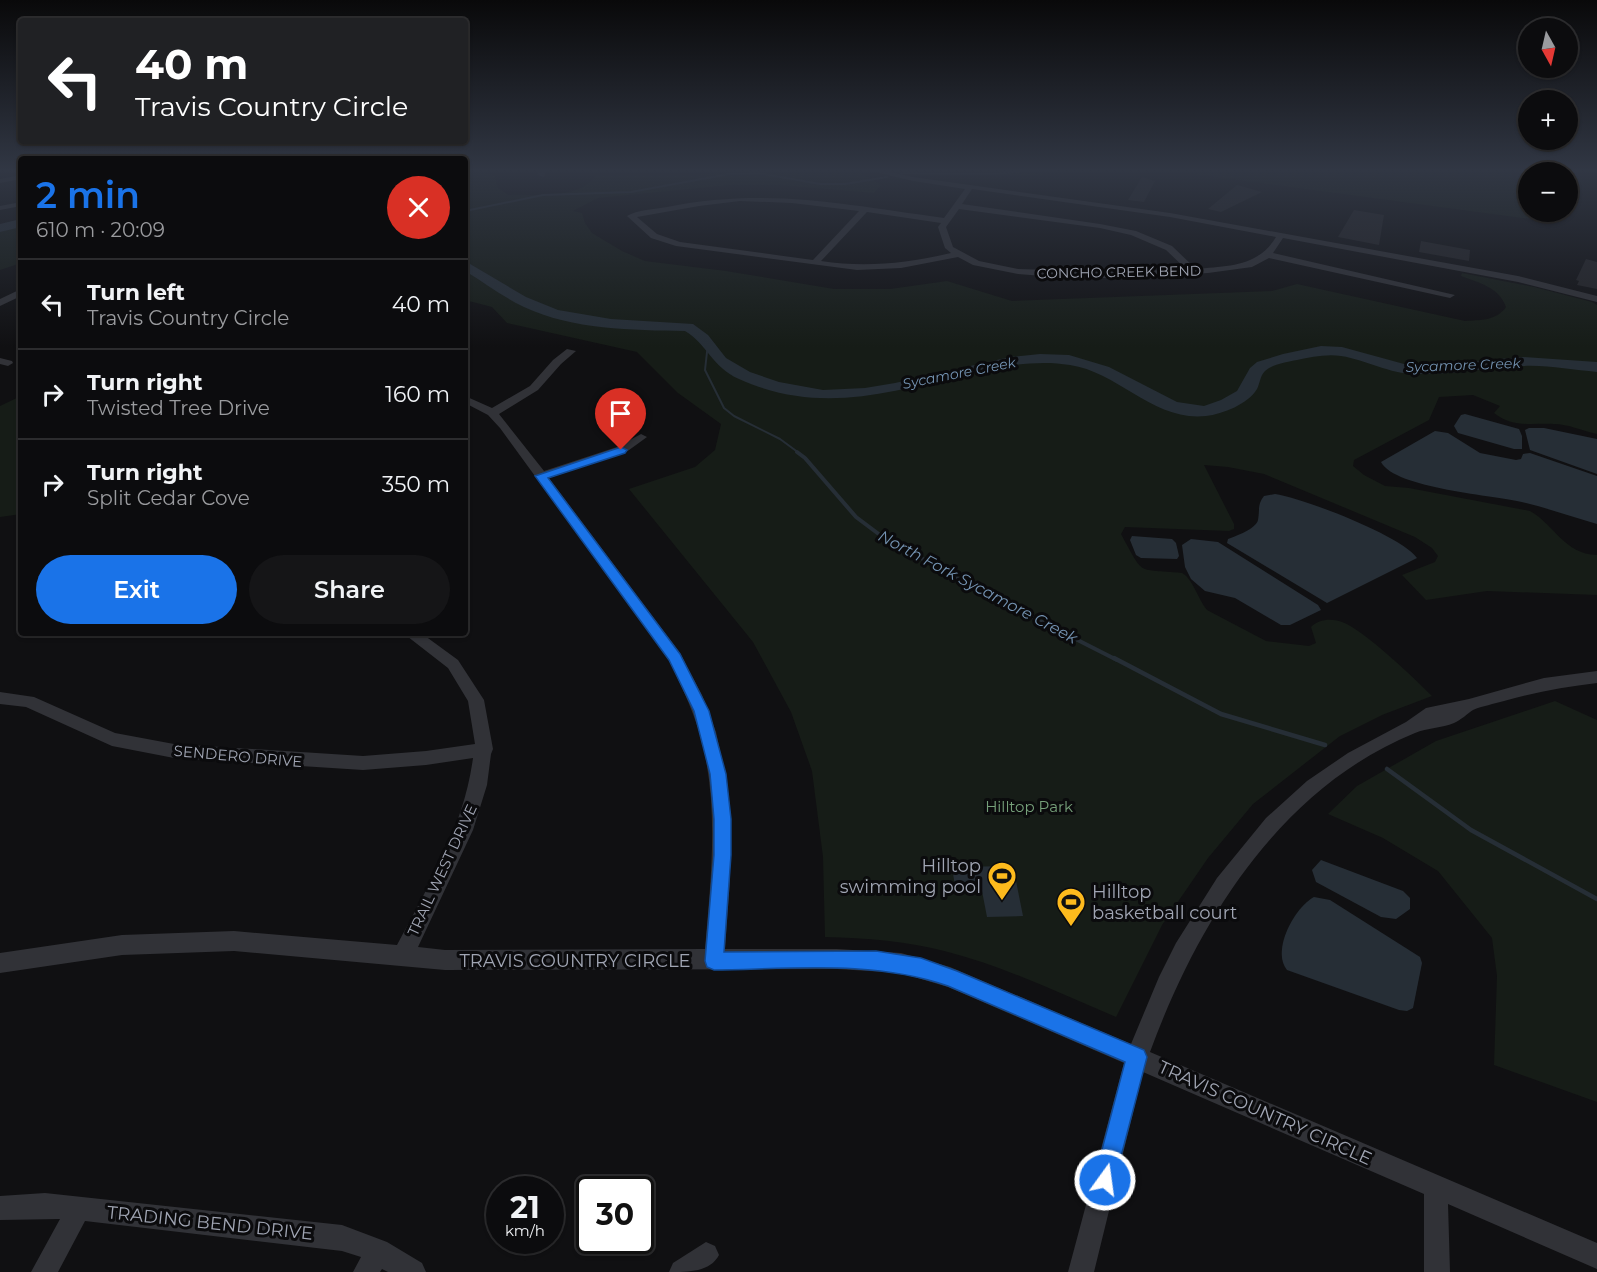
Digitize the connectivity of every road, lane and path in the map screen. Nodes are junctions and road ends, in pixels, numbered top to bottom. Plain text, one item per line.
1 (644, 228) edge
2 (847, 228) edge
3 (943, 228) edge
4 (1051, 228) edge
5 (1113, 228) edge
6 (1243, 228) edge
7 (1049, 232) dead end
8 (1281, 235) junction
9 (738, 237) dead end
10 (729, 251) junction
11 (958, 254) junction
12 (1269, 255) junction
13 (815, 262) junction
14 (1193, 271) junction
15 (18, 294) edge
16 (1450, 295) dead end
17 (1597, 299) edge
18 (0, 303) edge
19 (571, 351) dead end
20 (468, 400) edge
21 (492, 412) junction
22 (641, 437) dead end
23 (541, 476) junction
24 (415, 636) edge
25 (1597, 677) edge
26 (0, 698) edge
27 (485, 749) junction
28 (402, 957) junction
29 (714, 961) junction
30 (0, 963) edge
31 (1137, 1057) junction
32 (1436, 1188) junction
33 (0, 1208) edge
34 (79, 1208) junction
35 (706, 1255) dead end
36 (1597, 1256) edge
37 (372, 1262) edge
38 (44, 1272) edge
39 (412, 1272) edge
40 (682, 1272) edge
41 (1081, 1272) edge
42 (1437, 1272) edge

1 - 10 street
2 - 13 street
3 - 11 street
4 - 7 street
5 - 14 street
6 - 8 street
8 - 12 street
8 - 17 street
9 - 10 street
10 - 13 street
11 - 13 street
11 - 14 street, CONCHO CREEK BEND
12 - 14 street, CONCHO CREEK BEND
12 - 16 street
15 - 18 street
19 - 21 street
20 - 21 street
21 - 23 street
22 - 23 street
23 - 29 street
24 - 27 street, TRAIL WEST DRIVE
25 - 31 street
26 - 27 street, SENDERO DRIVE
27 - 28 street, TRAIL WEST DRIVE
28 - 29 street, TRAVIS COUNTRY CIRCLE
28 - 30 street, TRAVIS COUNTRY CIRCLE
29 - 31 street, TRAVIS COUNTRY CIRCLE
31 - 32 street, TRAVIS COUNTRY CIRCLE
31 - 41 street
32 - 36 street, TRAVIS COUNTRY CIRCLE
32 - 42 street
33 - 34 street, TRADING BEND DRIVE
34 - 37 street, TRADING BEND DRIVE
34 - 38 street
35 - 40 street
37 - 39 street, TRADING BEND DRIVE

